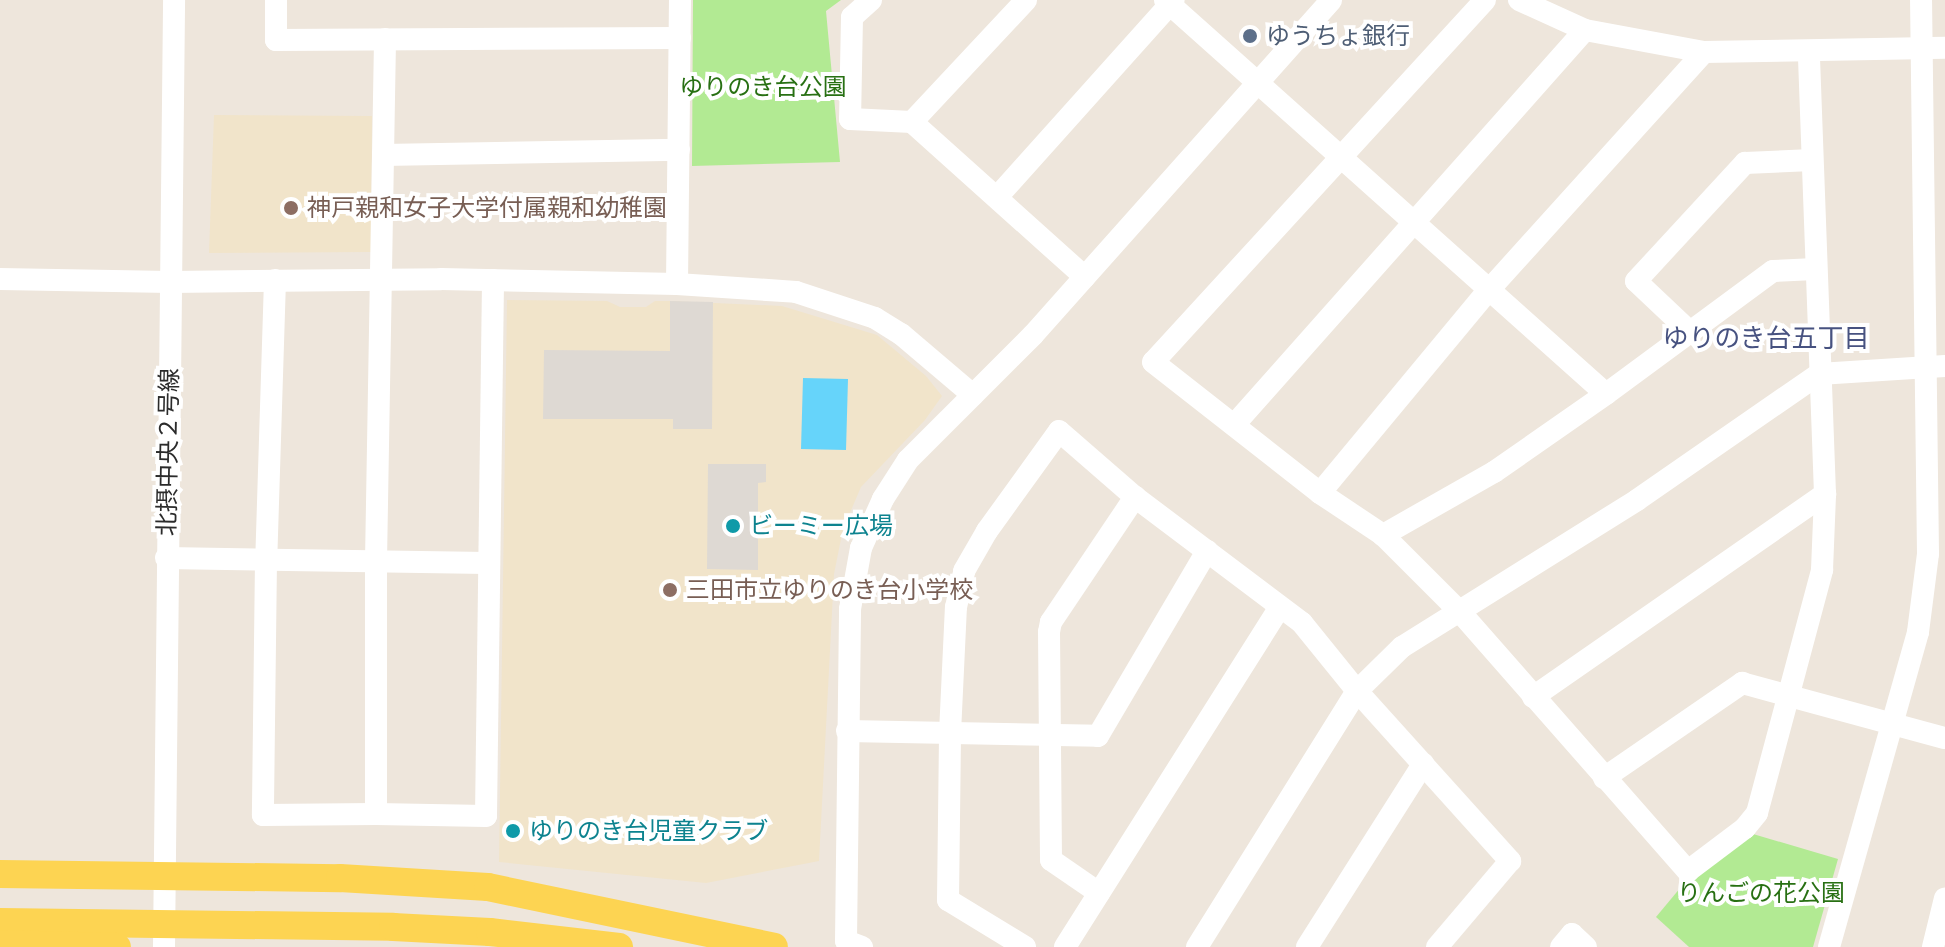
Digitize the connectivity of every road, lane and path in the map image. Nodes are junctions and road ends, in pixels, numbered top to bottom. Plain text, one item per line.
1 (174, 0) edge
2 (276, 0) edge
3 (680, 0) edge
4 (871, 0) edge
5 (1026, 0) edge
6 (1331, 0) edge
7 (1485, 0) edge
8 (1519, 0) edge
9 (1921, 0) edge
10 (1170, 2) edge
11 (1585, 30) junction
12 (680, 38) junction
13 (385, 39) junction
14 (1934, 48) edge
15 (1704, 52) junction
16 (1809, 53) junction
17 (1256, 82) junction
18 (912, 122) junction
19 (679, 150) junction
20 (383, 155) junction
21 (1339, 157) junction
22 (1812, 160) junction
23 (998, 196) junction
24 (1414, 224) junction
25 (1815, 269) junction
26 (1085, 277) junction
27 (0, 279) edge
28 (275, 280) junction
29 (382, 280) junction
30 (493, 280) junction
31 (170, 282) junction
32 (677, 284) junction
33 (1488, 291) junction
34 (1690, 332) junction
35 (1937, 367) edge
36 (1819, 374) junction
37 (1606, 394) junction
38 (973, 395) junction
39 (1234, 425) junction
40 (1320, 493) junction
41 (1825, 494) junction
42 (1135, 497) junction
43 (1383, 535) junction
44 (1207, 551) junction
45 (166, 558) junction
46 (266, 560) junction
47 (376, 561) junction
48 (487, 563) junction
49 (1280, 607) junction
50 (1461, 613) junction
51 (1357, 691) junction
52 (1788, 695) junction
53 (1533, 697) junction
54 (1891, 725) junction
55 (847, 731) junction
56 (950, 733) junction
57 (1051, 735) junction
58 (1945, 738) edge
59 (1423, 764) junction
60 (1604, 778) junction
61 (376, 814) junction
62 (0, 874) edge
63 (167, 874) junction
64 (1099, 893) junction
65 (1945, 898) edge
66 (0, 922) edge
67 (0, 944) edge
68 (117, 947) edge
69 (164, 947) edge
70 (619, 947) edge
71 (774, 947) edge
72 (862, 947) edge
73 (1025, 947) edge
74 (1065, 947) edge
75 (1197, 947) edge
76 (1307, 947) edge
77 (1437, 947) edge
78 (1561, 947) edge
79 (1586, 947) edge
80 (1829, 947) edge
81 (1933, 947) edge

1 - 31 street, 北摂中央２号線
2 - 13 street
3 - 12 street
4 - 18 street
5 - 18 street
6 - 17 street
7 - 21 street
8 - 11 street
9 - 14 street
10 - 17 street
10 - 23 street
11 - 15 street
11 - 24 street
12 - 13 street
12 - 19 street
13 - 20 street
14 - 16 street
14 - 35 street
15 - 16 street
15 - 33 street
16 - 22 street
17 - 21 street
17 - 26 street
18 - 23 street
19 - 20 street
19 - 32 street
20 - 29 street
21 - 24 street
21 - 39 street
22 - 25 street
22 - 34 street
23 - 26 street
24 - 33 street
24 - 39 street
25 - 34 street
25 - 36 street
26 - 38 street
27 - 31 street
28 - 29 street
28 - 31 street
28 - 46 street
29 - 30 street
29 - 47 street
30 - 32 street
30 - 48 street
31 - 45 street, 北摂中央２号線
32 - 38 street
33 - 37 street
33 - 40 street
34 - 37 street
35 - 36 street
35 - 54 street
36 - 41 street
36 - 50 street
37 - 43 street
38 - 55 street
39 - 40 street
40 - 43 street
41 - 52 street
41 - 53 street
42 - 44 street
42 - 56 street
42 - 57 street
43 - 50 street
44 - 49 street
44 - 57 street
45 - 46 street
45 - 63 street, 北摂中央２号線
46 - 47 street
46 - 61 street
47 - 48 street
47 - 61 street
48 - 61 street
49 - 51 street
49 - 64 street
50 - 51 street
50 - 53 street
51 - 59 street
51 - 75 street
52 - 54 street
52 - 60 street
52 - 60 street
53 - 60 street
54 - 58 street
54 - 80 street
55 - 56 street
55 - 72 street
56 - 57 street
56 - 73 street
57 - 64 street
59 - 76 street
59 - 77 street
62 - 63 main road
63 - 69 street, 北摂中央２号線
63 - 71 main road
64 - 74 street
65 - 81 street
66 - 70 main road
67 - 68 main road
78 - 79 street

